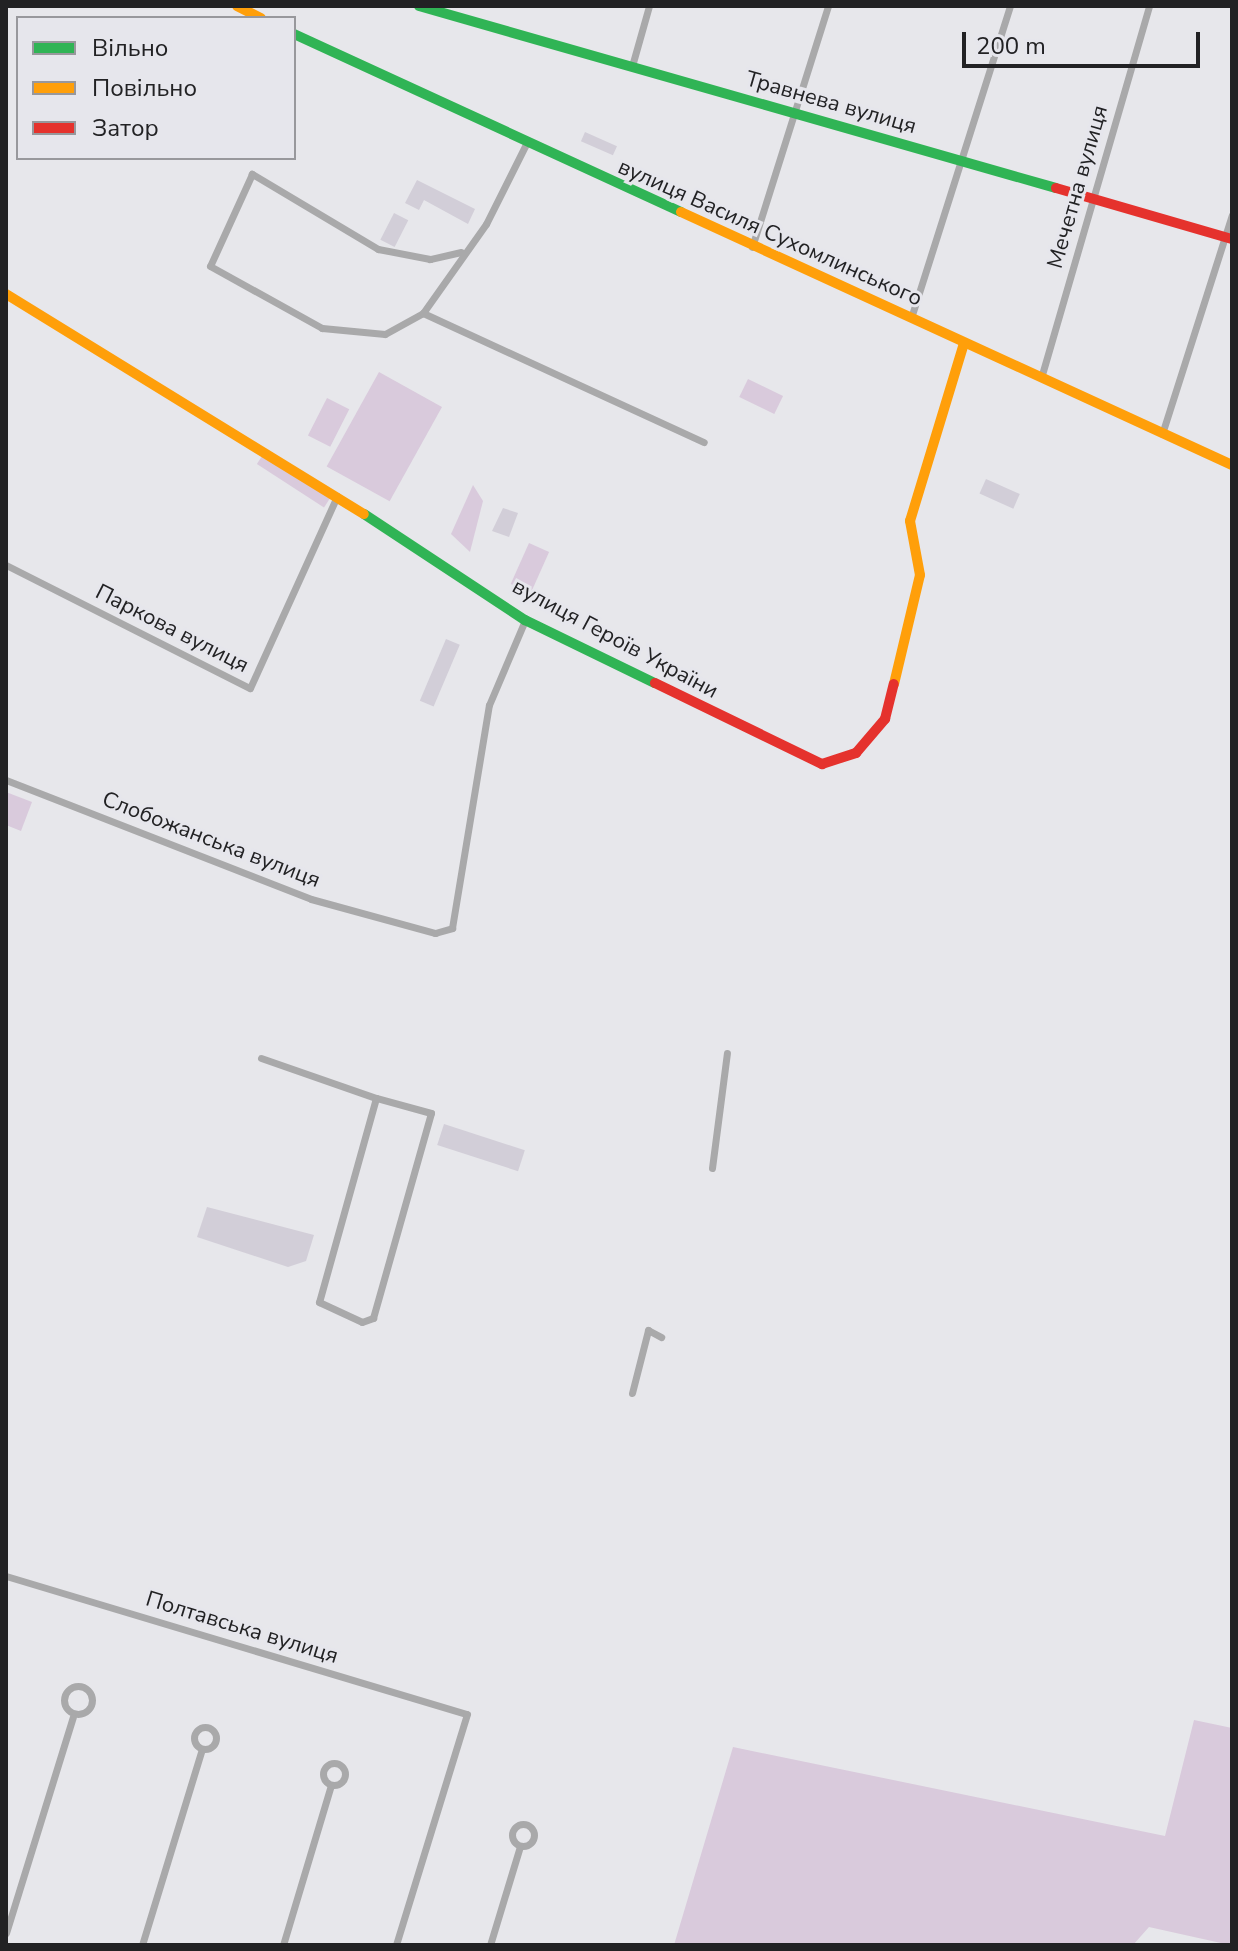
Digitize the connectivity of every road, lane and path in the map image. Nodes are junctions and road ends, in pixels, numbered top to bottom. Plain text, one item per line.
1 (237, 6) edge
2 (419, 6) edge
3 (649, 6) edge
4 (828, 6) edge
5 (1010, 6) edge
6 (1149, 6) edge
7 (257, 16) edge
8 (296, 35) edge
9 (632, 66) junction
10 (793, 114) junction
11 (526, 144) junction
12 (963, 161) junction
13 (1094, 198) junction
14 (1232, 215) edge
15 (1229, 238) edge
16 (752, 247) junction
17 (461, 252) junction
18 (441, 257) junction
19 (450, 269) junction
20 (6, 294) edge
21 (423, 313) junction
22 (911, 318) junction
23 (964, 343) junction
24 (1041, 378) junction
25 (1162, 434) junction
26 (704, 442) dead end
27 (1232, 465) edge
28 (337, 496) junction
29 (6, 565) edge
30 (525, 620) junction
31 (6, 780) edge
32 (727, 1053) dead end
33 (261, 1058) dead end
34 (376, 1098) junction
35 (712, 1168) dead end
36 (661, 1337) dead end
37 (632, 1393) dead end
38 (6, 1576) edge
39 (73, 1717) junction
40 (202, 1749) dead end
41 (331, 1785) dead end
42 (520, 1846) dead end
43 (6, 1933) edge
44 (142, 1945) edge
45 (283, 1945) edge
46 (396, 1945) edge
47 (490, 1945) edge

1 - 7 street
2 - 9 street, Травнева вулиця
3 - 9 street
4 - 10 street
5 - 12 street
6 - 13 street, Мечетна вулиця
8 - 11 street, вулиця Василя Сухомлинського
9 - 10 street, Травнева вулиця
10 - 12 street, Травнева вулиця
10 - 16 street
11 - 16 street, вулиця Василя Сухомлинського
11 - 17 street
12 - 13 street, Травнева вулиця
12 - 22 street
13 - 15 street, Травнева вулиця
13 - 24 street, Мечетна вулиця
14 - 15 street
15 - 25 street
16 - 22 street, вулиця Василя Сухомлинського
17 - 18 street
17 - 19 street
18 - 19 street
18 - 21 street
19 - 21 street
20 - 28 street, вулиця Героїв України
21 - 26 street
22 - 23 street, вулиця Василя Сухомлинського
23 - 24 street, вулиця Василя Сухомлинського
23 - 30 street, вулиця Героїв України
24 - 25 street, вулиця Василя Сухомлинського
25 - 27 street, вулиця Василя Сухомлинського
28 - 29 street, Паркова вулиця
28 - 30 street, вулиця Героїв України
30 - 31 street, Слобожанська вулиця
32 - 35 street
33 - 34 street
34 - 34 street
36 - 37 street
38 - 46 street, Полтавська вулиця
39 - 39 street
39 - 43 street
40 - 44 street
41 - 45 street
42 - 47 street

